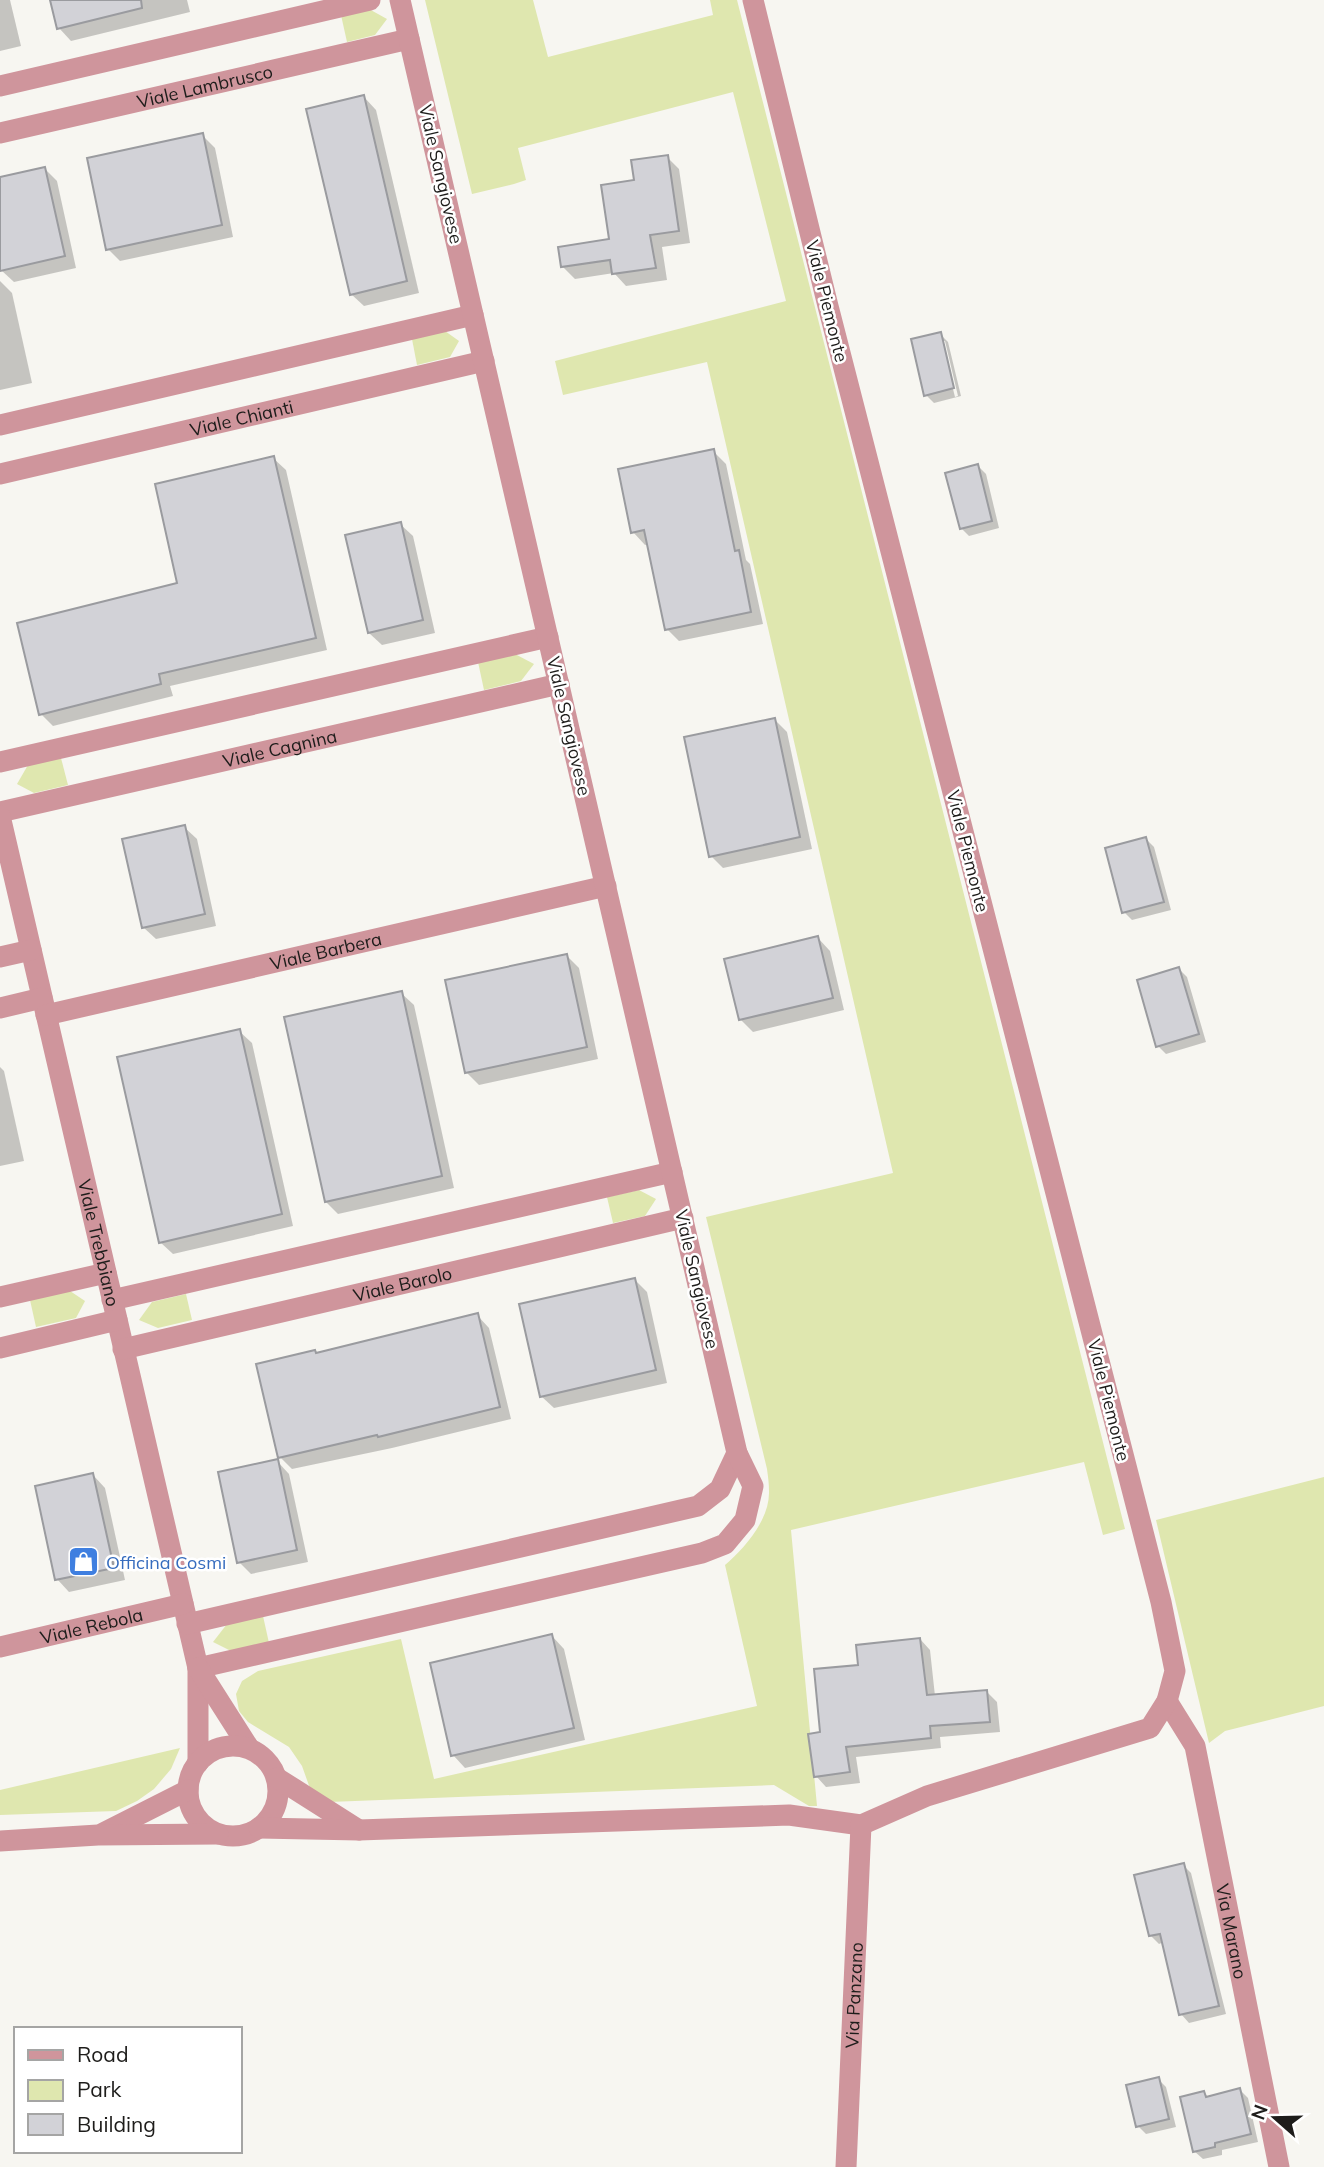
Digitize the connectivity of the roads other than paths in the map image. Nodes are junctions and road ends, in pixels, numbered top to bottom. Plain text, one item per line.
1 (370, 0) edge
2 (400, 0) edge
3 (753, 0) edge
4 (409, 39) junction
5 (0, 86) edge
6 (0, 133) edge
7 (473, 315) junction
8 (484, 361) junction
9 (0, 425) edge
10 (0, 474) edge
11 (548, 637) junction
12 (559, 684) junction
13 (0, 762) edge
14 (0, 814) edge
15 (606, 886) junction
16 (31, 950) junction
17 (0, 957) edge
18 (44, 1006) junction
19 (0, 1008) edge
20 (672, 1172) junction
21 (683, 1218) junction
22 (106, 1273) junction
23 (0, 1297) edge
24 (115, 1310) junction
25 (0, 1348) edge
26 (123, 1349) junction
27 (737, 1453) junction
28 (185, 1614) junction
29 (0, 1647) edge
30 (198, 1668) junction
31 (1167, 1701) junction
32 (249, 1748) junction
33 (198, 1763) junction
34 (277, 1778) junction
35 (188, 1790) junction
36 (861, 1825) junction
37 (259, 1828) junction
38 (359, 1829) junction
39 (218, 1834) junction
40 (98, 1835) junction
41 (0, 1841) edge
42 (846, 2167) edge
43 (1279, 2167) edge

1 - 5 street
2 - 4 street, Viale Sangiovese
3 - 31 street, Viale Piemonte
4 - 6 street, Viale Lambrusco
4 - 7 street, Viale Sangiovese
7 - 8 street, Viale Sangiovese
7 - 9 street
8 - 10 street, Viale Chianti
8 - 11 street, Viale Sangiovese
11 - 12 street, Viale Sangiovese
11 - 13 street
12 - 14 street, Viale Cagnina
12 - 15 street, Viale Sangiovese
14 - 16 street, Viale Trebbiano
15 - 18 street, Viale Barbera
15 - 20 street, Viale Sangiovese
16 - 17 street
16 - 18 street, Viale Trebbiano
18 - 19 street, Viale Barbera
18 - 22 street, Viale Trebbiano
20 - 21 street, Viale Sangiovese
20 - 24 street
21 - 26 street, Viale Barolo
21 - 27 street, Viale Sangiovese
22 - 23 street
22 - 24 street, Viale Trebbiano
24 - 25 street
24 - 26 street, Viale Trebbiano
26 - 28 street, Viale Trebbiano
27 - 28 street
27 - 30 street, Viale Sangiovese
28 - 29 street, Viale Rebola
28 - 30 street, Viale Trebbiano
30 - 32 street, Viale Trebbiano
30 - 33 street, Viale Trebbiano
31 - 36 street
31 - 43 street, Via Marano
32 - 33 street
32 - 34 street
33 - 35 street
34 - 37 street
34 - 38 street
35 - 39 street
35 - 40 street
36 - 38 street
36 - 42 street, Via Panzano
37 - 38 street
37 - 39 street
39 - 40 street
40 - 41 street

